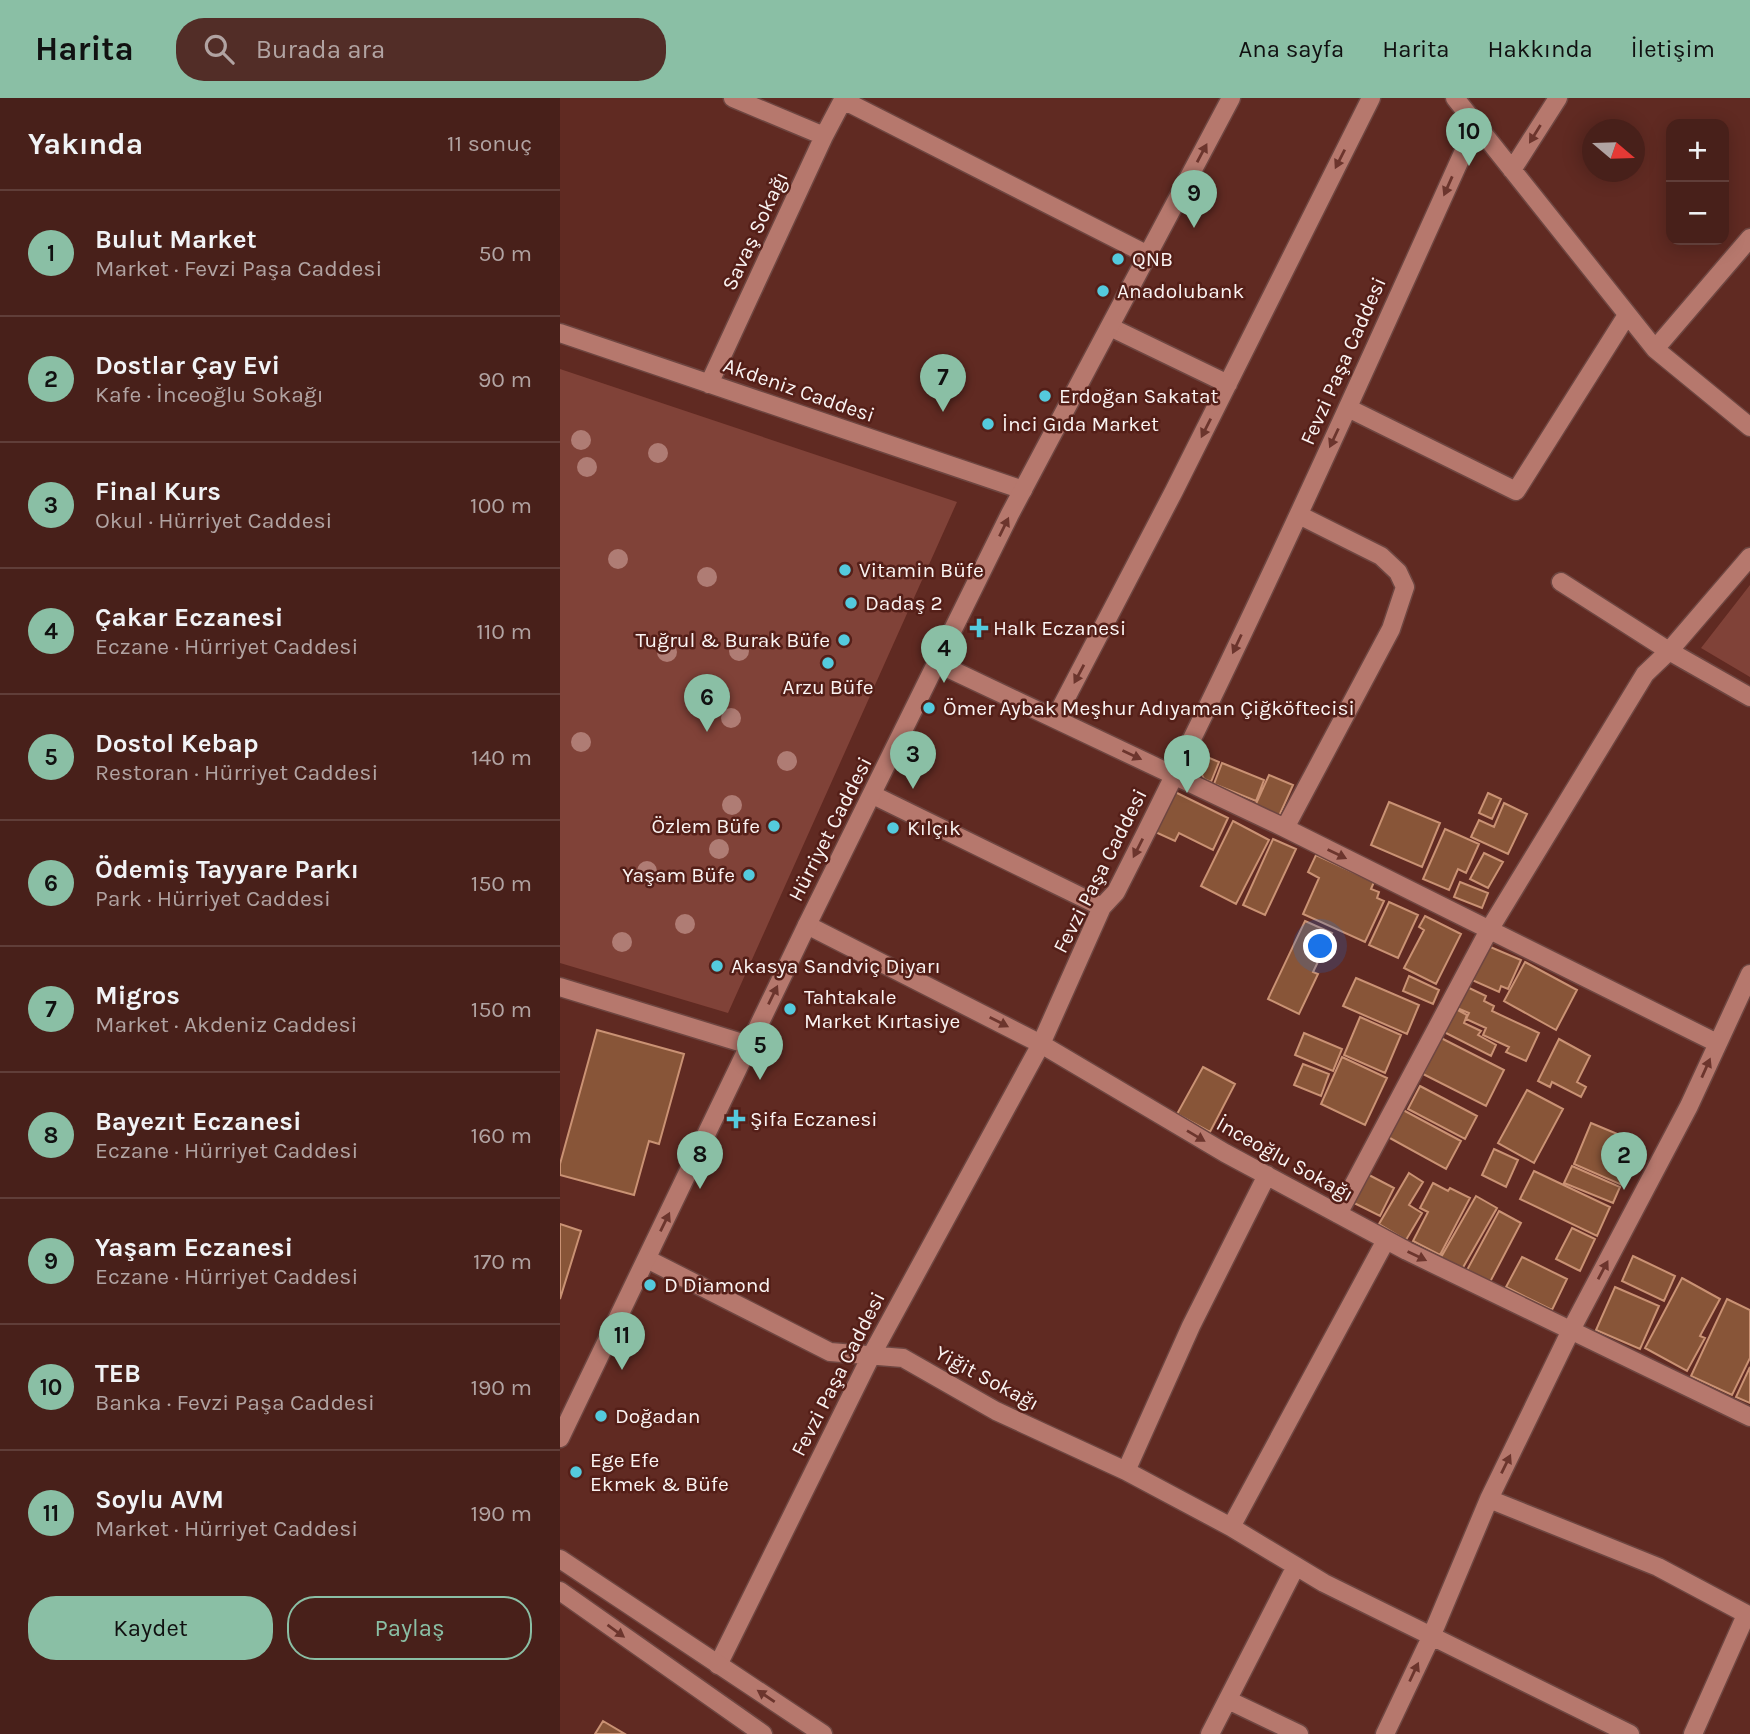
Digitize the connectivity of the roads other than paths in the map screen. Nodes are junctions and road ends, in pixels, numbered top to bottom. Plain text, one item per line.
1 (733, 98) edge
2 (1231, 98) edge
3 (1371, 98) edge
4 (1455, 98) edge
5 (1558, 98) edge
6 (843, 99) edge
7 (1476, 124) junction
8 (824, 136) junction
9 (1512, 170) junction
10 (1750, 239) edge
11 (1148, 255) junction
12 (1627, 315) junction
13 (1110, 327) junction
14 (560, 333) edge
15 (1655, 349) junction
16 (709, 384) junction
17 (1228, 384) junction
18 (1348, 408) junction
19 (1750, 427) edge
20 (1023, 490) junction
21 (1298, 515) junction
22 (1750, 557) edge
23 (1561, 582) dead end
24 (1669, 650) junction
25 (937, 663) junction
26 (1750, 697) edge
27 (1055, 719) junction
28 (1175, 776) junction
29 (873, 795) junction
30 (1285, 828) junction
31 (1102, 907) junction
32 (807, 925) junction
33 (1489, 930) junction
34 (1750, 974) edge
35 (560, 987) edge
36 (1717, 1043) junction
37 (1041, 1044) junction
38 (750, 1045) junction
39 (1267, 1175) junction
40 (1338, 1214) junction
41 (1387, 1240) junction
42 (647, 1259) junction
43 (1571, 1331) junction
44 (871, 1356) junction
45 (1750, 1417) edge
46 (560, 1438) edge
47 (1125, 1471) junction
48 (1489, 1499) junction
49 (1231, 1527) junction
50 (560, 1559) edge
51 (1296, 1566) junction
52 (560, 1591) edge
53 (1748, 1616) edge
54 (1430, 1637) junction
55 (718, 1665) junction
56 (1228, 1700) junction
57 (763, 1734) edge
58 (823, 1734) edge
59 (1210, 1734) edge
60 (1299, 1734) edge
61 (1385, 1734) edge
62 (1630, 1734) edge
63 (1693, 1734) edge

1 - 8 street
11 -> 2 street, Hürriyet Caddesi
3 -> 17 street
4 - 7 street
5 -> 9 street
6 - 8 street, Savaş Sokağı
6 - 11 street
7 - 9 street
7 -> 18 street, Fevzi Paşa Caddesi
8 - 16 street, Savaş Sokağı
9 - 12 street
10 - 15 street
11 - 13 street, Hürriyet Caddesi
12 - 15 street
12 - 18 street
13 - 17 street
13 - 20 street, Hürriyet Caddesi
14 - 16 street, Akdeniz Caddesi
15 - 19 street
16 - 20 street, Akdeniz Caddesi
17 -> 27 street
18 -> 21 street, Fevzi Paşa Caddesi
25 -> 20 street, Hürriyet Caddesi
21 -> 28 street, Fevzi Paşa Caddesi
21 - 30 street
22 - 24 street
23 - 24 street
24 - 26 street
24 - 33 street
25 - 27 street
25 - 29 street, Hürriyet Caddesi
27 -> 28 street
28 - 30 street
28 -> 31 street, Fevzi Paşa Caddesi
29 - 31 street
29 - 32 street, Hürriyet Caddesi
30 -> 33 street
31 - 37 street, Fevzi Paşa Caddesi
32 -> 37 street, İnceoğlu Sokağı
38 -> 32 street, Hürriyet Caddesi
33 - 36 street
33 - 40 street
34 - 36 street
35 - 38 street
43 -> 36 street
37 -> 39 street, İnceoğlu Sokağı
37 - 44 street, Fevzi Paşa Caddesi
42 -> 38 street, Hürriyet Caddesi
39 - 40 street, İnceoğlu Sokağı
39 - 47 street
40 - 41 street, İnceoğlu Sokağı
41 -> 43 street, İnceoğlu Sokağı
41 - 49 street
42 - 44 street, Yiğit Sokağı
42 - 46 street, Hürriyet Caddesi
43 - 45 street, İnceoğlu Sokağı
48 -> 43 street
44 - 47 street, Yiğit Sokağı
44 - 55 street, Fevzi Paşa Caddesi
47 - 49 street, Yiğit Sokağı
48 - 53 street
48 - 54 street
49 - 51 street, Yiğit Sokağı
50 - 55 street
51 - 54 street, Yiğit Sokağı
51 - 56 street
52 -> 57 street
53 - 63 street
61 -> 54 street
54 - 62 street, Yiğit Sokağı
58 -> 55 street
56 - 59 street
56 - 60 street

